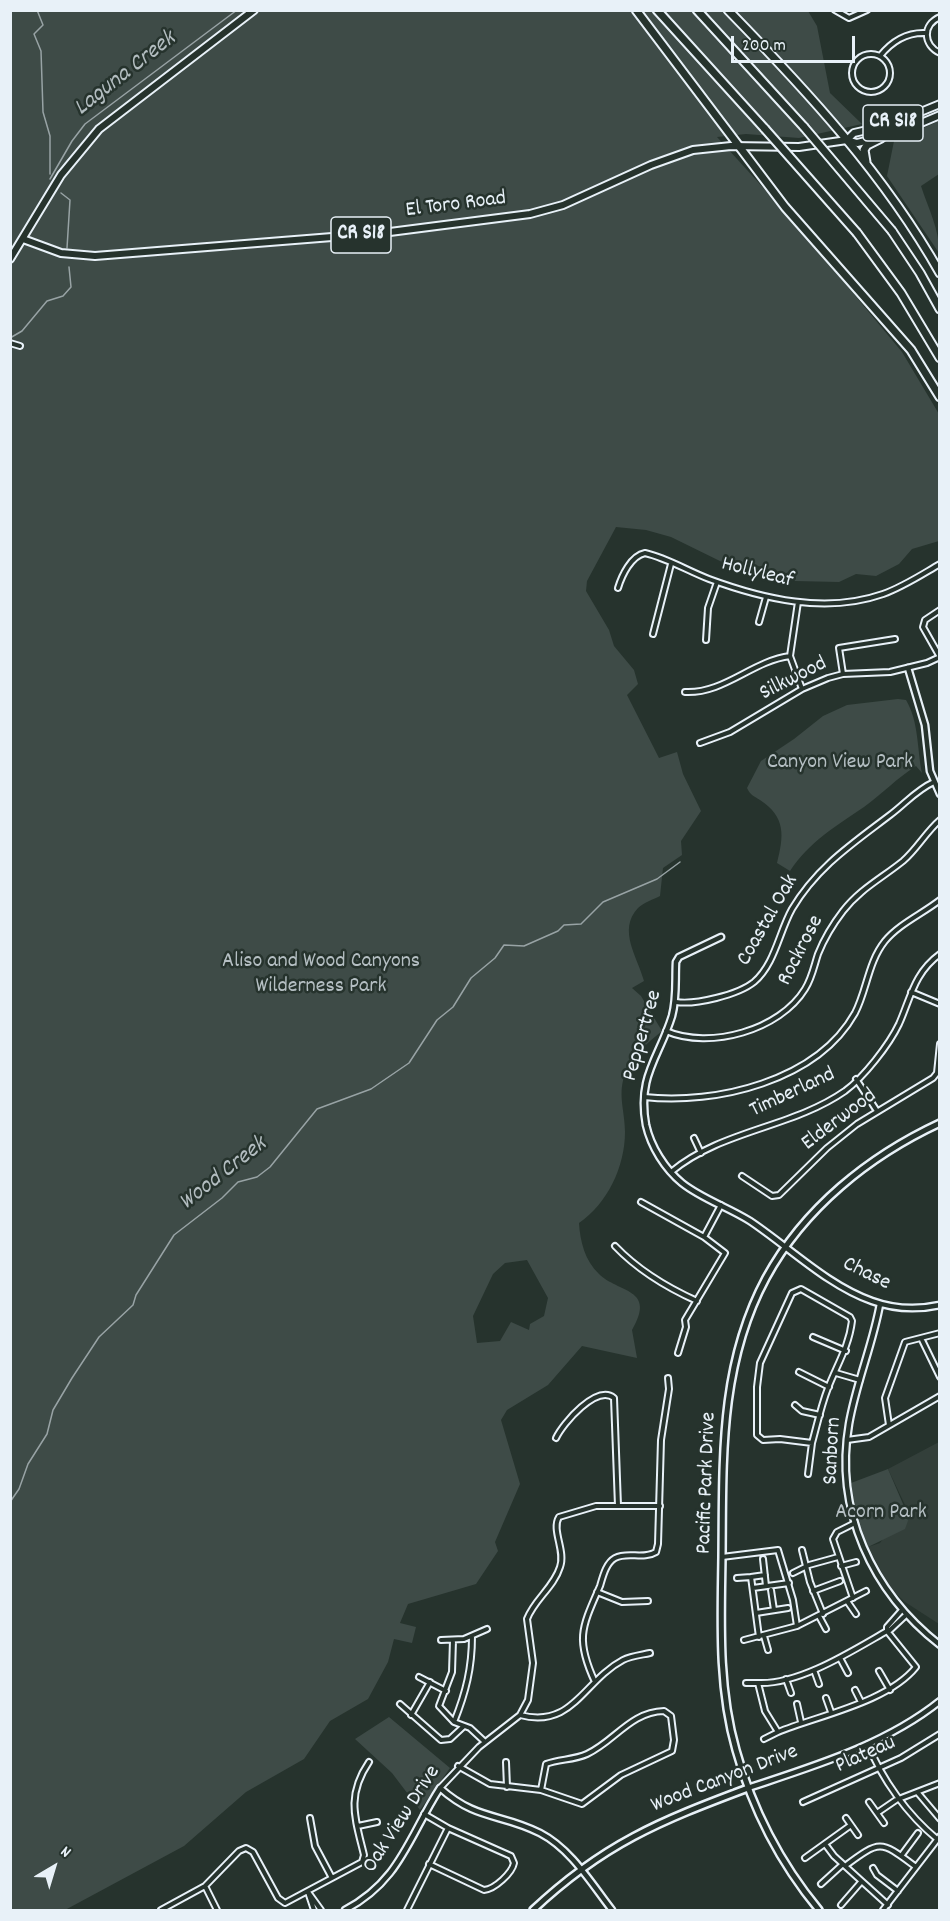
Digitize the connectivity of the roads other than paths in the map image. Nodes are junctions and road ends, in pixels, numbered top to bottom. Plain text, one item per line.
1 (254, 10) edge
2 (636, 10) edge
3 (657, 10) edge
4 (697, 10) edge
5 (728, 10) edge
6 (835, 10) edge
7 (867, 10) edge
8 (939, 17) edge
9 (926, 33) junction
10 (939, 53) edge
11 (880, 56) junction
12 (939, 104) edge
13 (939, 115) edge
14 (881, 138) junction
15 (847, 140) junction
16 (738, 146) junction
17 (866, 165) junction
18 (23, 239) junction
19 (10, 259) edge
20 (939, 273) edge
21 (939, 309) edge
22 (10, 343) edge
23 (20, 346) dead end
24 (939, 358) edge
25 (939, 397) edge
26 (671, 564) junction
27 (939, 564) edge
28 (717, 582) junction
29 (618, 588) dead end
30 (766, 597) junction
31 (798, 602) junction
32 (939, 610) edge
33 (759, 622) dead end
34 (653, 634) dead end
35 (706, 639) dead end
36 (895, 639) dead end
37 (790, 656) junction
38 (939, 657) edge
39 (908, 668) junction
40 (843, 674) junction
41 (802, 689) junction
42 (685, 692) dead end
43 (700, 743) dead end
44 (934, 782) junction
45 (939, 794) edge
46 (939, 820) edge
47 (939, 900) edge
48 (721, 937) dead end
49 (939, 954) edge
50 (910, 992) junction
51 (676, 1002) junction
52 (939, 1004) edge
53 (666, 1031) junction
54 (939, 1044) edge
55 (856, 1079) junction
56 (644, 1097) junction
57 (877, 1111) junction
58 (939, 1123) edge
59 (694, 1138) dead end
60 (701, 1153) junction
61 (671, 1172) junction
62 (742, 1176) dead end
63 (641, 1202) dead end
64 (721, 1204) junction
65 (704, 1237) junction
66 (615, 1246) dead end
67 (786, 1246) junction
68 (697, 1301) junction
69 (880, 1304) junction
70 (939, 1305) edge
71 (939, 1333) edge
72 (813, 1338) dead end
73 (922, 1340) junction
74 (846, 1351) junction
75 (678, 1353) dead end
76 (800, 1372) dead end
77 (836, 1372) junction
78 (939, 1377) edge
79 (668, 1378) dead end
80 (860, 1380) junction
81 (829, 1387) junction
82 (939, 1396) edge
83 (795, 1405) dead end
84 (819, 1415) junction
85 (889, 1425) junction
86 (556, 1438) dead end
87 (848, 1440) junction
88 (812, 1443) junction
89 (808, 1474) dead end
90 (618, 1506) junction
91 (660, 1506) junction
92 (855, 1523) junction
93 (801, 1550) dead end
94 (722, 1557) junction
95 (838, 1557) junction
96 (763, 1559) dead end
97 (856, 1562) dead end
98 (841, 1566) junction
99 (806, 1568) junction
100 (793, 1574) dead end
101 (765, 1575) junction
102 (751, 1576) junction
103 (737, 1578) dead end
104 (840, 1581) dead end
105 (789, 1583) junction
106 (766, 1586) junction
107 (753, 1588) junction
108 (771, 1590) dead end
109 (813, 1591) junction
110 (866, 1591) dead end
111 (597, 1592) junction
112 (853, 1598) junction
113 (648, 1601) dead end
114 (847, 1601) junction
115 (788, 1608) dead end
116 (774, 1610) junction
117 (902, 1611) junction
118 (756, 1613) junction
119 (856, 1614) dead end
120 (821, 1615) junction
121 (906, 1615) junction
122 (797, 1626) junction
123 (487, 1629) dead end
124 (826, 1629) dead end
125 (887, 1631) junction
126 (472, 1636) junction
127 (762, 1636) junction
128 (441, 1640) dead end
129 (453, 1640) junction
130 (744, 1640) dead end
131 (939, 1645) edge
132 (768, 1650) dead end
133 (650, 1653) dead end
134 (840, 1658) junction
135 (814, 1670) junction
136 (879, 1671) dead end
137 (848, 1673) dead end
138 (419, 1677) dead end
139 (786, 1679) junction
140 (430, 1682) junction
141 (595, 1682) junction
142 (746, 1683) dead end
143 (758, 1683) junction
144 (819, 1684) dead end
145 (855, 1690) dead end
146 (890, 1690) junction
147 (446, 1691) junction
148 (791, 1693) dead end
149 (826, 1698) dead end
150 (939, 1701) edge
151 (861, 1702) junction
152 (400, 1704) dead end
153 (797, 1704) dead end
154 (831, 1712) junction
155 (411, 1715) junction
156 (520, 1715) junction
157 (454, 1722) junction
158 (801, 1722) junction
159 (464, 1726) junction
160 (778, 1732) junction
161 (939, 1734) edge
162 (764, 1739) dead end
163 (485, 1742) junction
164 (868, 1744) junction
165 (369, 1762) dead end
166 (506, 1762) dead end
167 (459, 1766) junction
168 (879, 1767) junction
169 (939, 1784) edge
170 (507, 1787) junction
171 (440, 1788) junction
172 (748, 1788) junction
173 (540, 1790) junction
174 (918, 1793) junction
175 (901, 1799) junction
176 (803, 1802) dead end
177 (869, 1802) dead end
178 (877, 1813) junction
179 (424, 1814) junction
180 (310, 1818) dead end
181 (846, 1818) dead end
182 (939, 1819) edge
183 (377, 1822) dead end
184 (884, 1823) dead end
185 (851, 1825) junction
186 (358, 1826) junction
187 (447, 1828) junction
188 (918, 1833) dead end
189 (858, 1836) dead end
190 (938, 1838) edge
191 (825, 1844) junction
192 (901, 1856) junction
193 (806, 1858) dead end
194 (429, 1864) junction
195 (844, 1865) junction
196 (916, 1867) junction
197 (873, 1868) dead end
198 (580, 1869) junction
199 (332, 1878) junction
200 (861, 1882) junction
201 (821, 1884) dead end
202 (205, 1886) junction
203 (898, 1891) junction
204 (308, 1892) junction
205 (317, 1903) junction
206 (841, 1905) dead end
207 (888, 1905) junction
208 (313, 1908) edge
209 (161, 1911) edge
210 (217, 1911) edge
211 (321, 1911) edge
212 (345, 1911) edge
213 (407, 1911) edge
214 (533, 1911) edge
215 (612, 1911) edge
216 (819, 1911) edge
217 (883, 1911) edge

1 - 18 main road
2 - 16 highway
3 - 24 highway, bridge
4 - 21 highway, bridge
5 - 15 highway
6 - 7 street
8 - 9 street
9 - 10 street
9 - 11 street
11 - 11 street
12 - 15 main road, El Toro Road / CR S18
13 - 14 main road, El Toro Road / CR S18
14 - 15 main road, El Toro Road / CR S18
14 - 17 highway
15 - 16 main road, El Toro Road / CR S18
15 - 17 highway
16 - 18 main road, El Toro Road / CR S18
16 - 25 highway
17 - 20 highway
18 - 19 main road
22 - 23 street
26 - 28 street, Hollyleaf
26 - 29 street, Hollyleaf
26 - 34 street
27 - 31 street, Hollyleaf
28 - 30 street, Hollyleaf
28 - 35 street
30 - 31 street, Hollyleaf
30 - 33 street
31 - 37 street
32 - 38 street
36 - 40 street
37 - 41 street
37 - 42 street
38 - 39 street, Silkwood
39 - 40 street, Silkwood
39 - 44 street
40 - 41 street, Silkwood
41 - 43 street, Silkwood
44 - 45 street
44 - 51 street, Coastal Oak
46 - 53 street, Rockrose
47 - 56 street
48 - 51 street, Peppertree
49 - 50 street, Timberland
50 - 52 street
50 - 55 street, Timberland
51 - 53 street, Peppertree
53 - 56 street, Peppertree
54 - 57 street, Elderwood
55 - 57 street
55 - 60 street, Timberland
56 - 61 street, Peppertree
57 - 62 street, Elderwood
58 - 67 main road, Pacific Park Drive
59 - 60 street
60 - 61 street, Timberland
61 - 64 street, Peppertree
63 - 65 street
64 - 65 street
64 - 67 street, Peppertree
65 - 68 street
66 - 68 street
67 - 69 street, Chase
67 - 94 main road, Pacific Park Drive
68 - 75 street
69 - 70 street, Chase
69 - 80 street, Sanborn
71 - 73 street
72 - 74 street
73 - 78 street
73 - 85 street
74 - 77 street
74 - 88 street
76 - 81 street
77 - 80 street
77 - 81 street
79 - 91 street
80 - 87 street, Sanborn
81 - 84 street
82 - 85 street
83 - 84 street
84 - 88 street
85 - 87 street
86 - 90 street
87 - 92 street, Sanborn
88 - 89 street
90 - 91 street
90 - 156 street
91 - 111 street
92 - 95 street
92 - 117 street, Sanborn
93 - 99 street
94 - 105 street
94 - 172 main road, Pacific Park Drive
95 - 98 street
95 - 99 street
96 - 101 street
97 - 98 street
98 - 112 street
99 - 100 street
99 - 109 street
101 - 102 street
101 - 106 street
102 - 103 street
102 - 107 street
104 - 109 street
105 - 106 street
105 - 122 street
106 - 107 street
107 - 118 street
108 - 116 street
109 - 120 street
110 - 112 street
111 - 113 street
111 - 141 street
112 - 114 street
114 - 119 street
114 - 120 street
115 - 116 street
116 - 118 street
117 - 121 street, Sanborn
117 - 125 street
118 - 127 street
120 - 122 street
120 - 124 street
121 - 125 street
121 - 131 street, Sanborn
122 - 127 street
123 - 126 street
125 - 134 street
125 - 146 street
126 - 129 street
126 - 157 street
127 - 130 street
127 - 132 street
128 - 129 street
129 - 147 street
133 - 141 street
134 - 135 street
134 - 137 street
135 - 139 street
135 - 144 street
136 - 146 street
138 - 140 street
139 - 143 street
139 - 148 street
140 - 147 street
140 - 155 street
141 - 156 street
142 - 143 street
143 - 160 street
145 - 151 street
146 - 151 street
147 - 157 street
149 - 154 street
150 - 164 street, Wood Canyon Drive
151 - 154 street
152 - 155 street
153 - 158 street
154 - 158 street
155 - 159 street
156 - 163 street, Oak View Drive
157 - 159 street
158 - 160 street
159 - 163 street
160 - 162 street
161 - 168 street, Plateau
163 - 167 street, Oak View Drive
164 - 168 street
164 - 172 street, Wood Canyon Drive
165 - 186 street
166 - 170 street
167 - 170 street
167 - 171 street, Oak View Drive
168 - 175 street
168 - 176 street, Plateau
169 - 174 street
170 - 173 street
171 - 179 street, Oak View Drive
171 - 198 street
172 - 198 main road, Wood Canyon Drive
172 - 216 main road, Pacific Park Drive
173 - 173 street
174 - 175 street
174 - 182 street
175 - 178 street
175 - 190 street
177 - 178 street
178 - 184 street
179 - 187 street
179 - 212 street, Oak View Drive
180 - 199 street
181 - 185 street
183 - 186 street
185 - 189 street
185 - 191 street
186 - 199 street
187 - 194 street
187 - 194 street
188 - 192 street
190 - 196 street
191 - 193 street
191 - 195 street
192 - 195 street
192 - 196 street
194 - 213 street
195 - 200 street
195 - 201 street
196 - 203 street
197 - 203 street
198 - 214 main road, Wood Canyon Drive
198 - 215 street
199 - 204 street
200 - 206 street
200 - 207 street
202 - 204 street
202 - 209 street
202 - 210 street
203 - 207 street
204 - 205 street
204 - 208 street
205 - 208 street
205 - 211 street
207 - 217 street

